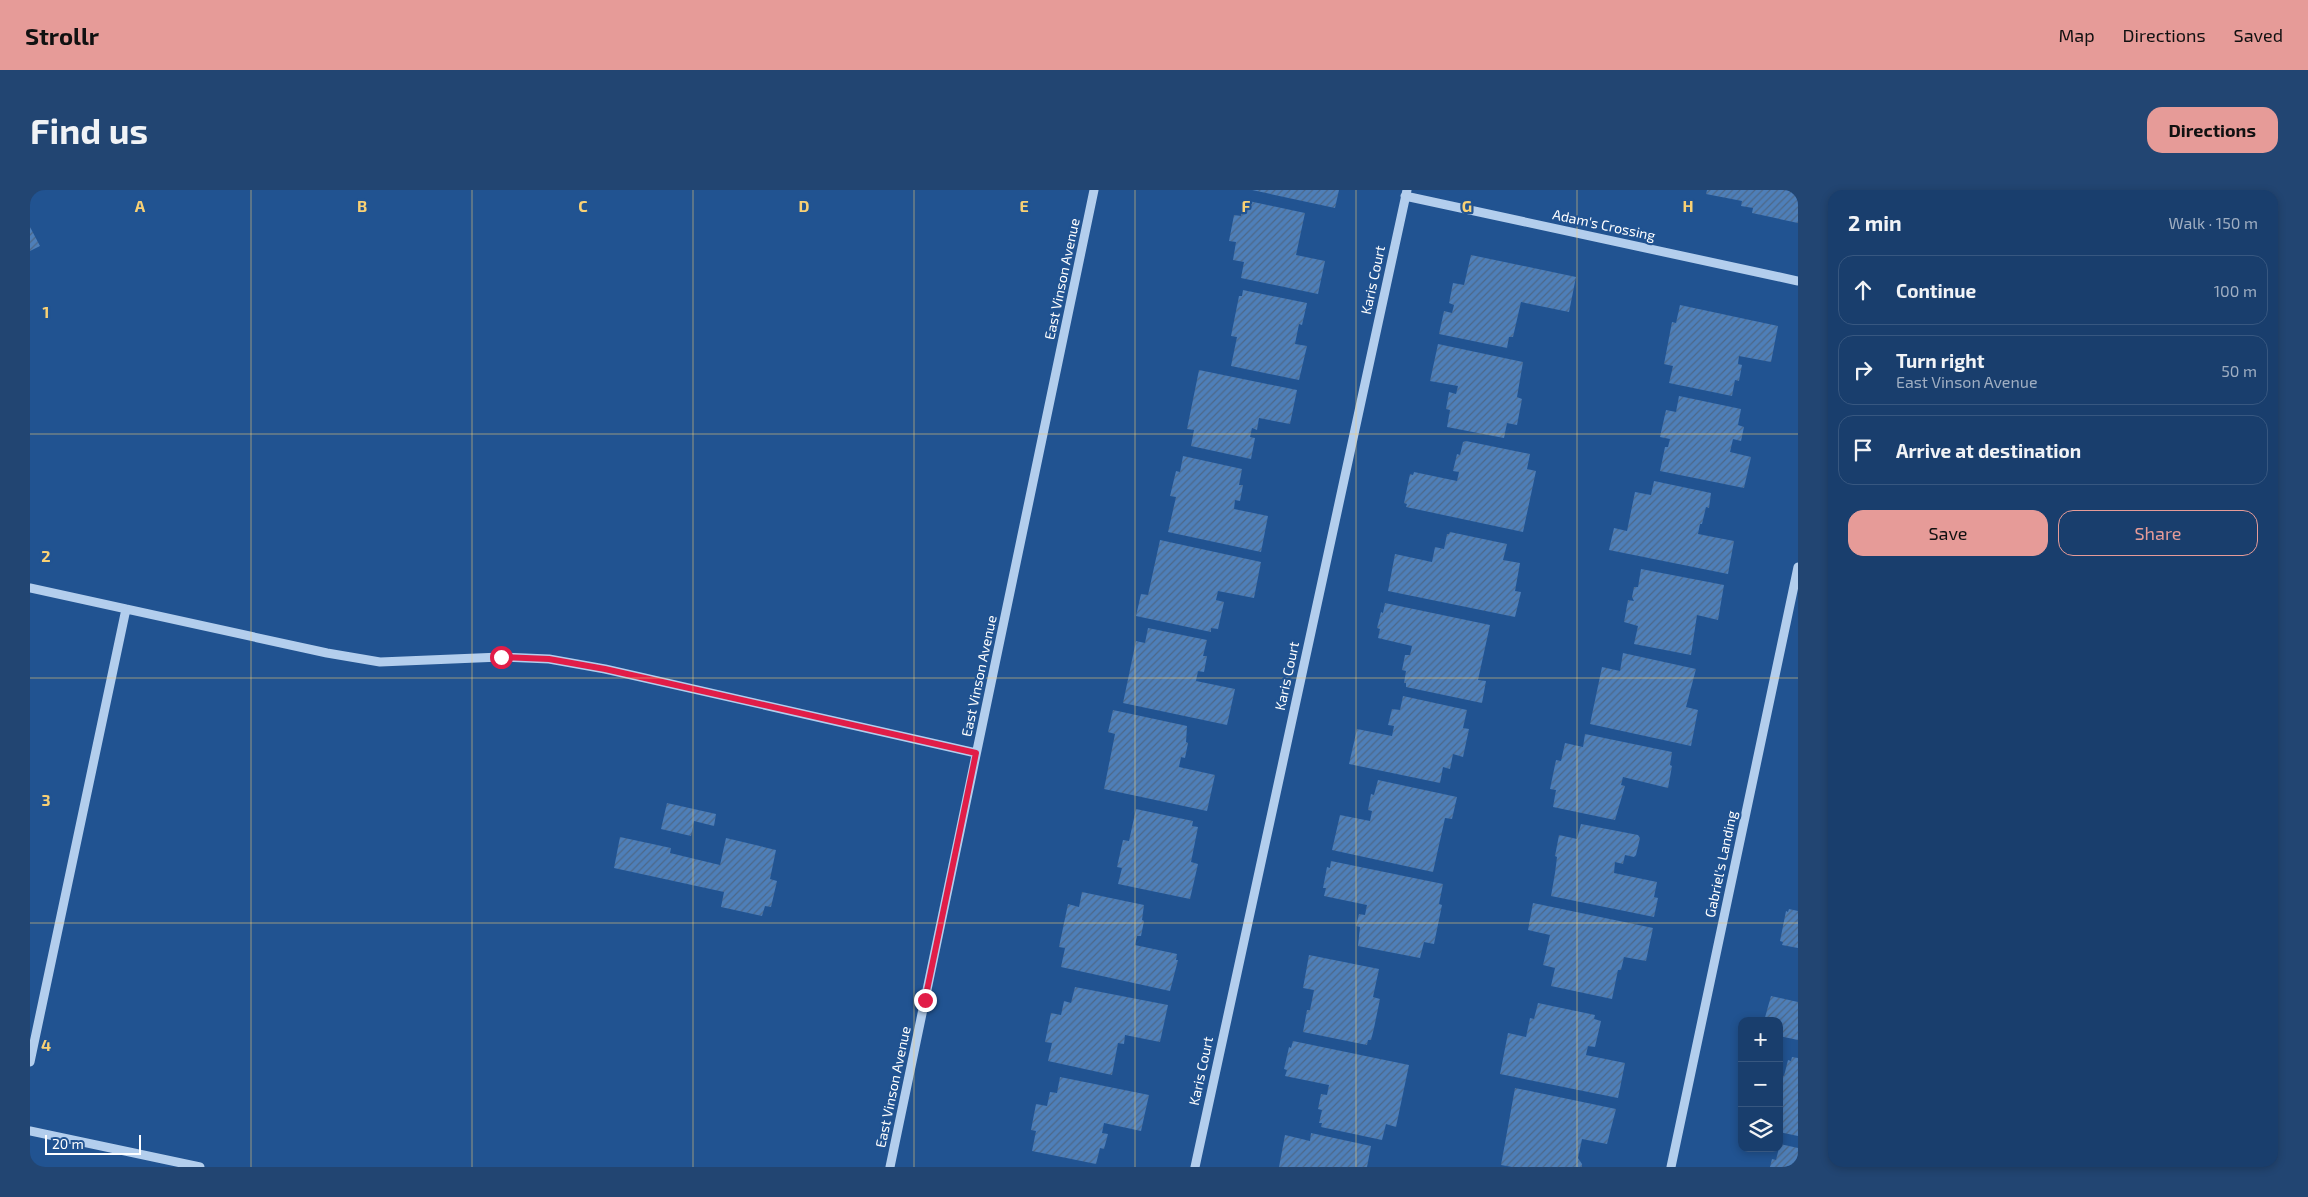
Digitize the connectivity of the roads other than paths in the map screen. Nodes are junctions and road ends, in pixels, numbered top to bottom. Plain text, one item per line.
1 (1094, 190) edge
2 (1406, 193) edge
3 (1798, 281) edge
4 (1798, 567) edge
5 (30, 588) edge
6 (126, 609) junction
7 (976, 753) junction
8 (30, 1062) edge
9 (30, 1131) edge
10 (200, 1167) edge
11 (890, 1167) edge
12 (1195, 1167) edge
13 (1671, 1167) edge

1 - 7 street, East Vinson Avenue
2 - 3 street, Adam's Crossing
2 - 12 street, Karis Court
4 - 13 street, Gabriel's Landing
5 - 6 street
6 - 7 street
6 - 8 street
7 - 11 street, East Vinson Avenue
9 - 10 street

